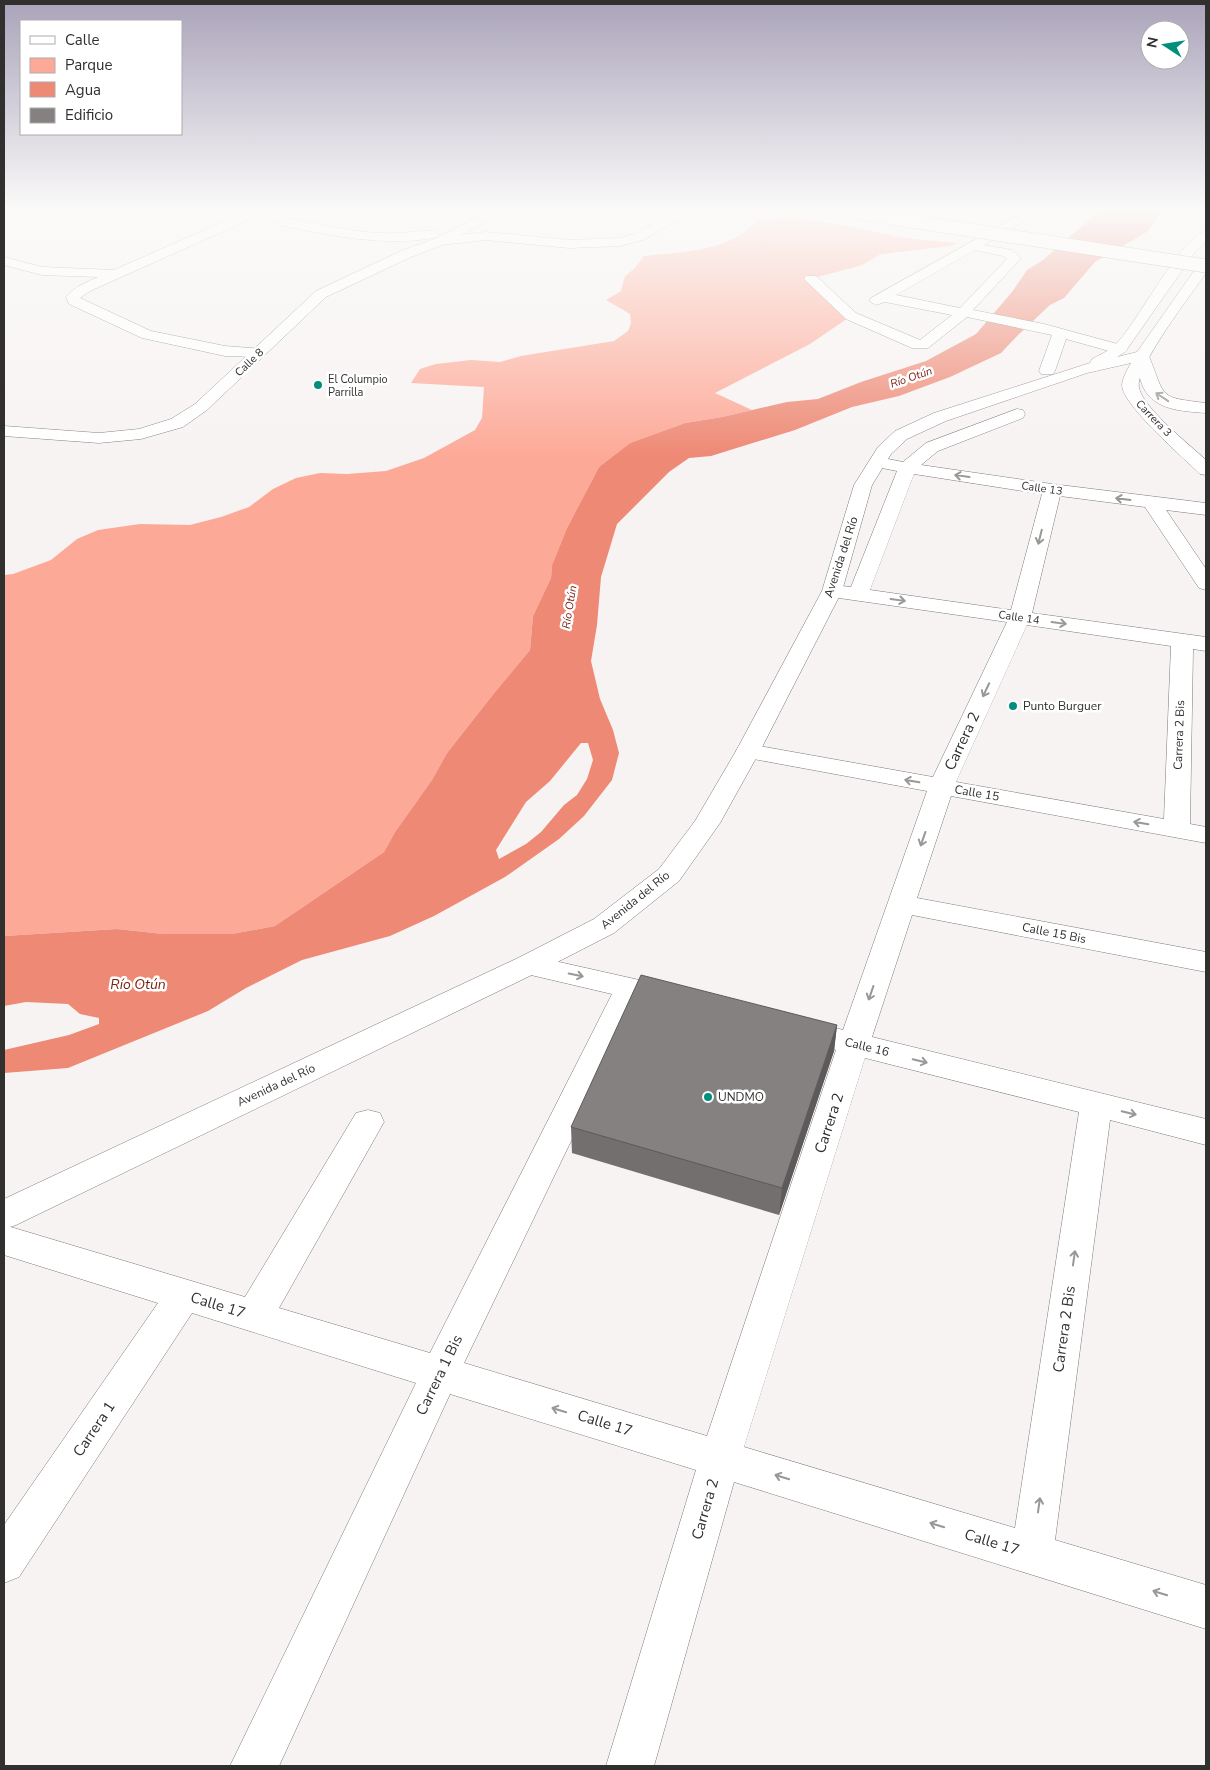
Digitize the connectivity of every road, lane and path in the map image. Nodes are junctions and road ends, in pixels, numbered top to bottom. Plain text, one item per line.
1 (80, 292) edge
2 (326, 292) edge
3 (824, 292) edge
4 (892, 292) edge
5 (983, 292) edge
6 (1160, 292) edge
7 (1187, 292) edge
8 (882, 297) junction
9 (962, 314) junction
10 (851, 316) junction
11 (1060, 332) junction
12 (1120, 349) junction
13 (259, 352) junction
14 (1141, 356) junction
15 (1082, 370) junction
16 (1046, 371) dead end
17 (1206, 408) edge
18 (1017, 414) dead end
19 (4, 431) edge
20 (878, 462) junction
21 (907, 468) junction
22 (1206, 470) edge
23 (1052, 490) junction
24 (1152, 502) junction
25 (1206, 509) edge
26 (1206, 584) edge
27 (832, 591) junction
28 (858, 595) junction
29 (1020, 618) junction
30 (1182, 641) junction
31 (1206, 644) edge
32 (748, 752) junction
33 (941, 787) junction
34 (1177, 830) junction
35 (1206, 835) edge
36 (901, 904) junction
37 (1206, 962) edge
38 (528, 965) junction
39 (630, 987) junction
40 (677, 999) edge
41 (810, 1033) edge
42 (854, 1044) junction
43 (1096, 1105) junction
44 (368, 1122) dead end
45 (1206, 1132) edge
46 (4, 1215) edge
47 (4, 1240) edge
48 (184, 1295) junction
49 (254, 1316) junction
50 (440, 1373) junction
51 (720, 1458) junction
52 (1032, 1554) junction
53 (4, 1562) edge
54 (1206, 1607) edge
55 (254, 1766) edge
56 (630, 1766) edge

1 - 13 street
2 - 13 street, Calle 8
3 - 10 street
4 - 8 street
5 - 9 street
6 - 12 street
7 - 14 street, Carrera 3
8 - 9 street
8 - 10 street
9 - 10 street
9 - 11 street
11 - 12 street
11 - 16 street
12 - 15 street
13 - 19 street, Calle 8
14 - 15 street
17 -> 14 street
14 - 22 street, Carrera 3
15 - 20 street, Avenida del Río
18 - 21 street
20 - 21 street, Calle 13
20 - 27 street, Avenida del Río
23 -> 21 street, Calle 13
21 - 28 street
24 -> 23 street, Calle 13
23 -> 29 street, Carrera 2
24 - 25 street, Calle 13
24 - 26 street
27 - 28 street, Calle 14
27 - 32 street, Avenida del Río
28 -> 29 street, Calle 14
29 -> 30 street, Calle 14
29 -> 33 street, Carrera 2
30 - 31 street, Calle 14
30 - 34 street, Carrera 2 Bis
33 -> 32 street, Calle 15
32 - 38 street, Avenida del Río
34 -> 33 street, Calle 15
33 -> 36 street, Carrera 2
34 - 35 street, Calle 15
36 - 37 street, Calle 15 Bis
36 -> 42 street, Carrera 2
38 -> 39 street
38 - 46 street, Avenida del Río
39 - 40 street
39 - 50 street, Carrera 1 Bis
41 - 42 street, Calle 16
42 -> 43 street, Calle 16
42 - 51 street, Carrera 2
43 -> 45 street, Calle 16
52 -> 43 street, Carrera 2 Bis
44 - 49 street
47 - 48 street, Calle 17
48 - 49 street, Calle 17
48 - 53 street, Carrera 1
49 - 50 street, Calle 17
51 -> 50 street, Calle 17
50 - 55 street, Carrera 1 Bis
52 -> 51 street, Calle 17
51 - 56 street, Carrera 2
54 -> 52 street, Calle 17

